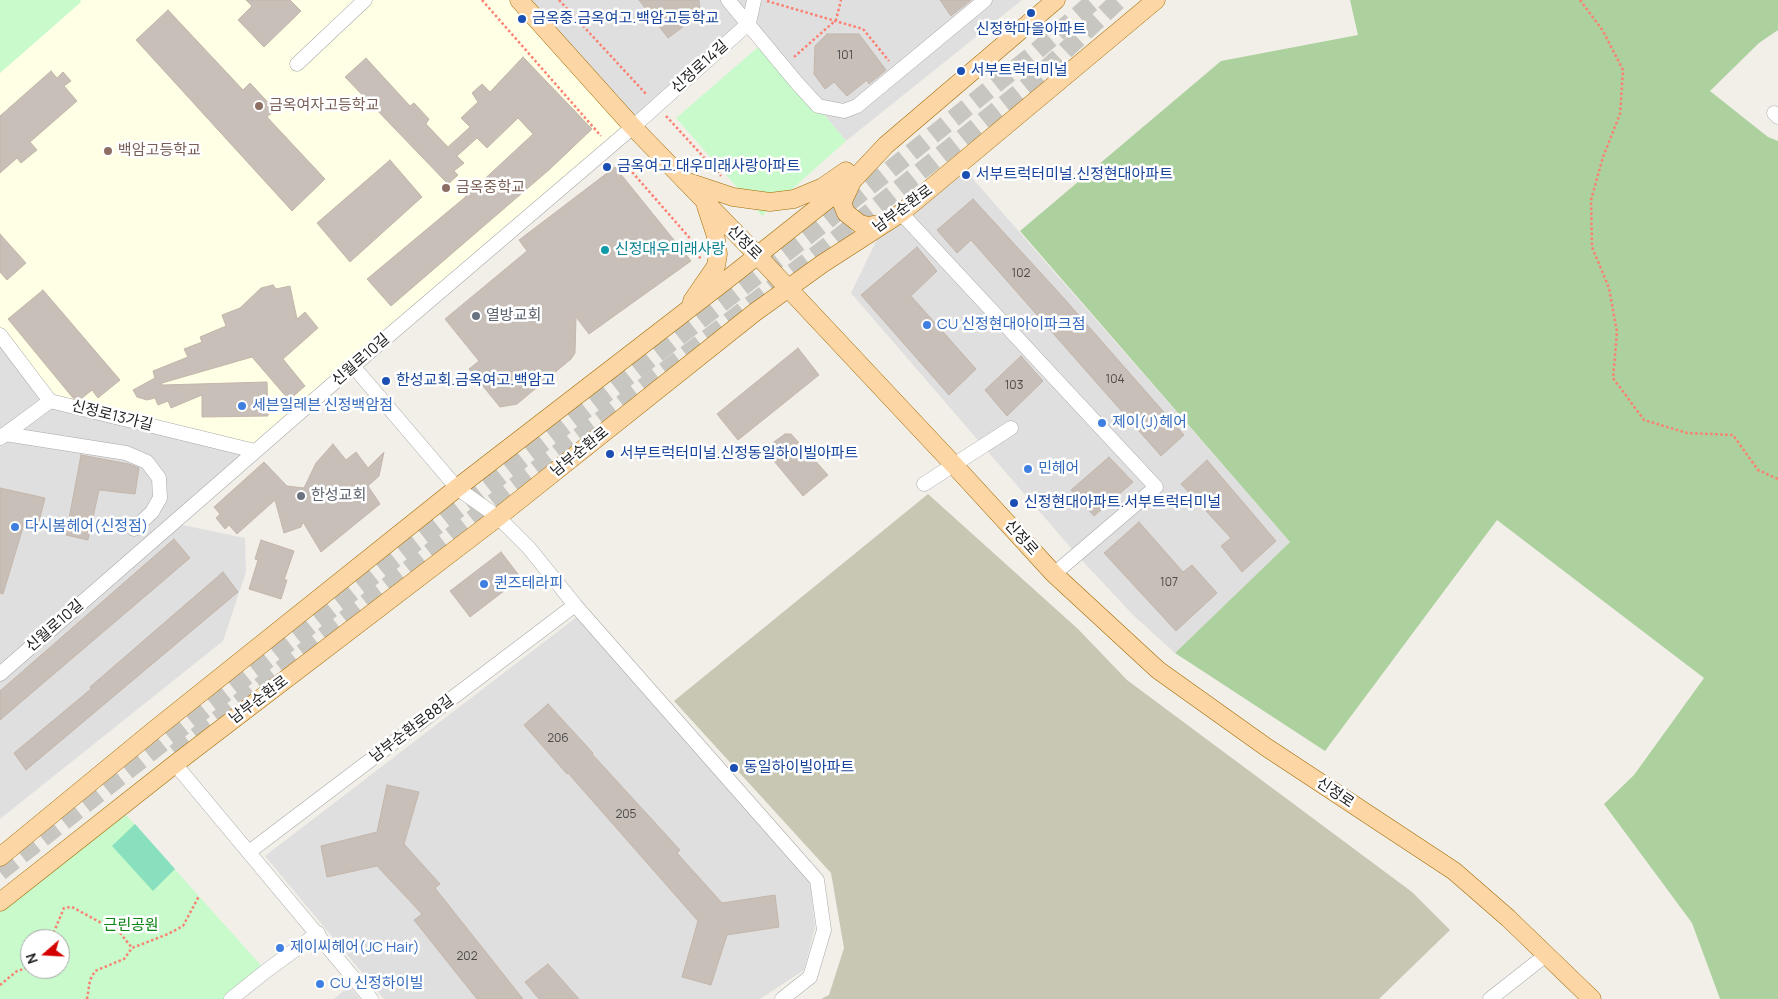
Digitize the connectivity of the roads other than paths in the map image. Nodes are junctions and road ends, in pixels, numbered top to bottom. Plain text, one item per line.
1 (365, 0) edge
2 (519, 0) edge
3 (728, 0) edge
4 (754, 0) edge
5 (986, 0) edge
6 (1056, 0) edge
7 (1156, 0) edge
8 (749, 23) junction
9 (297, 64) dead end
10 (633, 127) junction
11 (886, 145) junction
12 (855, 178) junction
13 (684, 181) junction
14 (706, 203) junction
15 (901, 213) junction
16 (885, 223) junction
17 (757, 255) junction
18 (789, 289) junction
19 (681, 316) junction
20 (0, 335) edge
21 (353, 366) junction
22 (50, 401) junction
23 (1011, 428) dead end
24 (2, 436) edge
25 (255, 451) junction
26 (954, 465) junction
27 (924, 484) dead end
28 (457, 488) junction
29 (498, 517) junction
30 (134, 529) dead end
31 (1054, 574) junction
32 (575, 605) junction
33 (3, 667) edge
34 (175, 764) junction
35 (249, 852) junction
36 (0, 857) edge
37 (0, 902) edge
38 (318, 933) junction
39 (1546, 954) junction
40 (231, 999) edge
41 (371, 999) edge
42 (782, 999) edge
43 (1490, 999) edge
44 (1592, 999) edge

1 - 9 street
2 - 10 main road, 신정로
3 - 8 street
4 - 8 street
5 - 8 street
6 - 11 main road
7 - 15 main road, 남부순환로
8 - 10 street, 신정로14길
10 - 13 main road, 신정로
10 - 21 street, 신월로10길
11 - 12 main road
11 - 13 main road
12 - 16 main road
12 - 17 main road
13 - 14 main road, 신정로
14 - 17 main road, 신정로
14 - 19 main road
15 - 16 main road, 남부순환로
15 - 31 street
16 - 18 main road, 남부순환로
17 - 18 main road, 신정로
17 - 19 main road
18 - 26 main road, 신정로
18 - 29 main road, 남부순환로
19 - 28 main road
20 - 22 street, 신정로13가길
21 - 25 street, 신월로10길
21 - 28 street
22 - 24 street
22 - 25 street, 신정로13가길
23 - 26 street
24 - 30 street
25 - 33 street, 신월로10길
26 - 27 street
26 - 31 main road, 신정로
28 - 29 street
28 - 36 main road
29 - 32 street
29 - 34 main road, 남부순환로
31 - 39 main road, 신정로
32 - 35 street, 남부순환로88길
32 - 42 street
34 - 35 street
34 - 37 main road, 남부순환로
35 - 38 street
38 - 40 street
38 - 41 street
39 - 43 street
39 - 44 main road, 신정로

